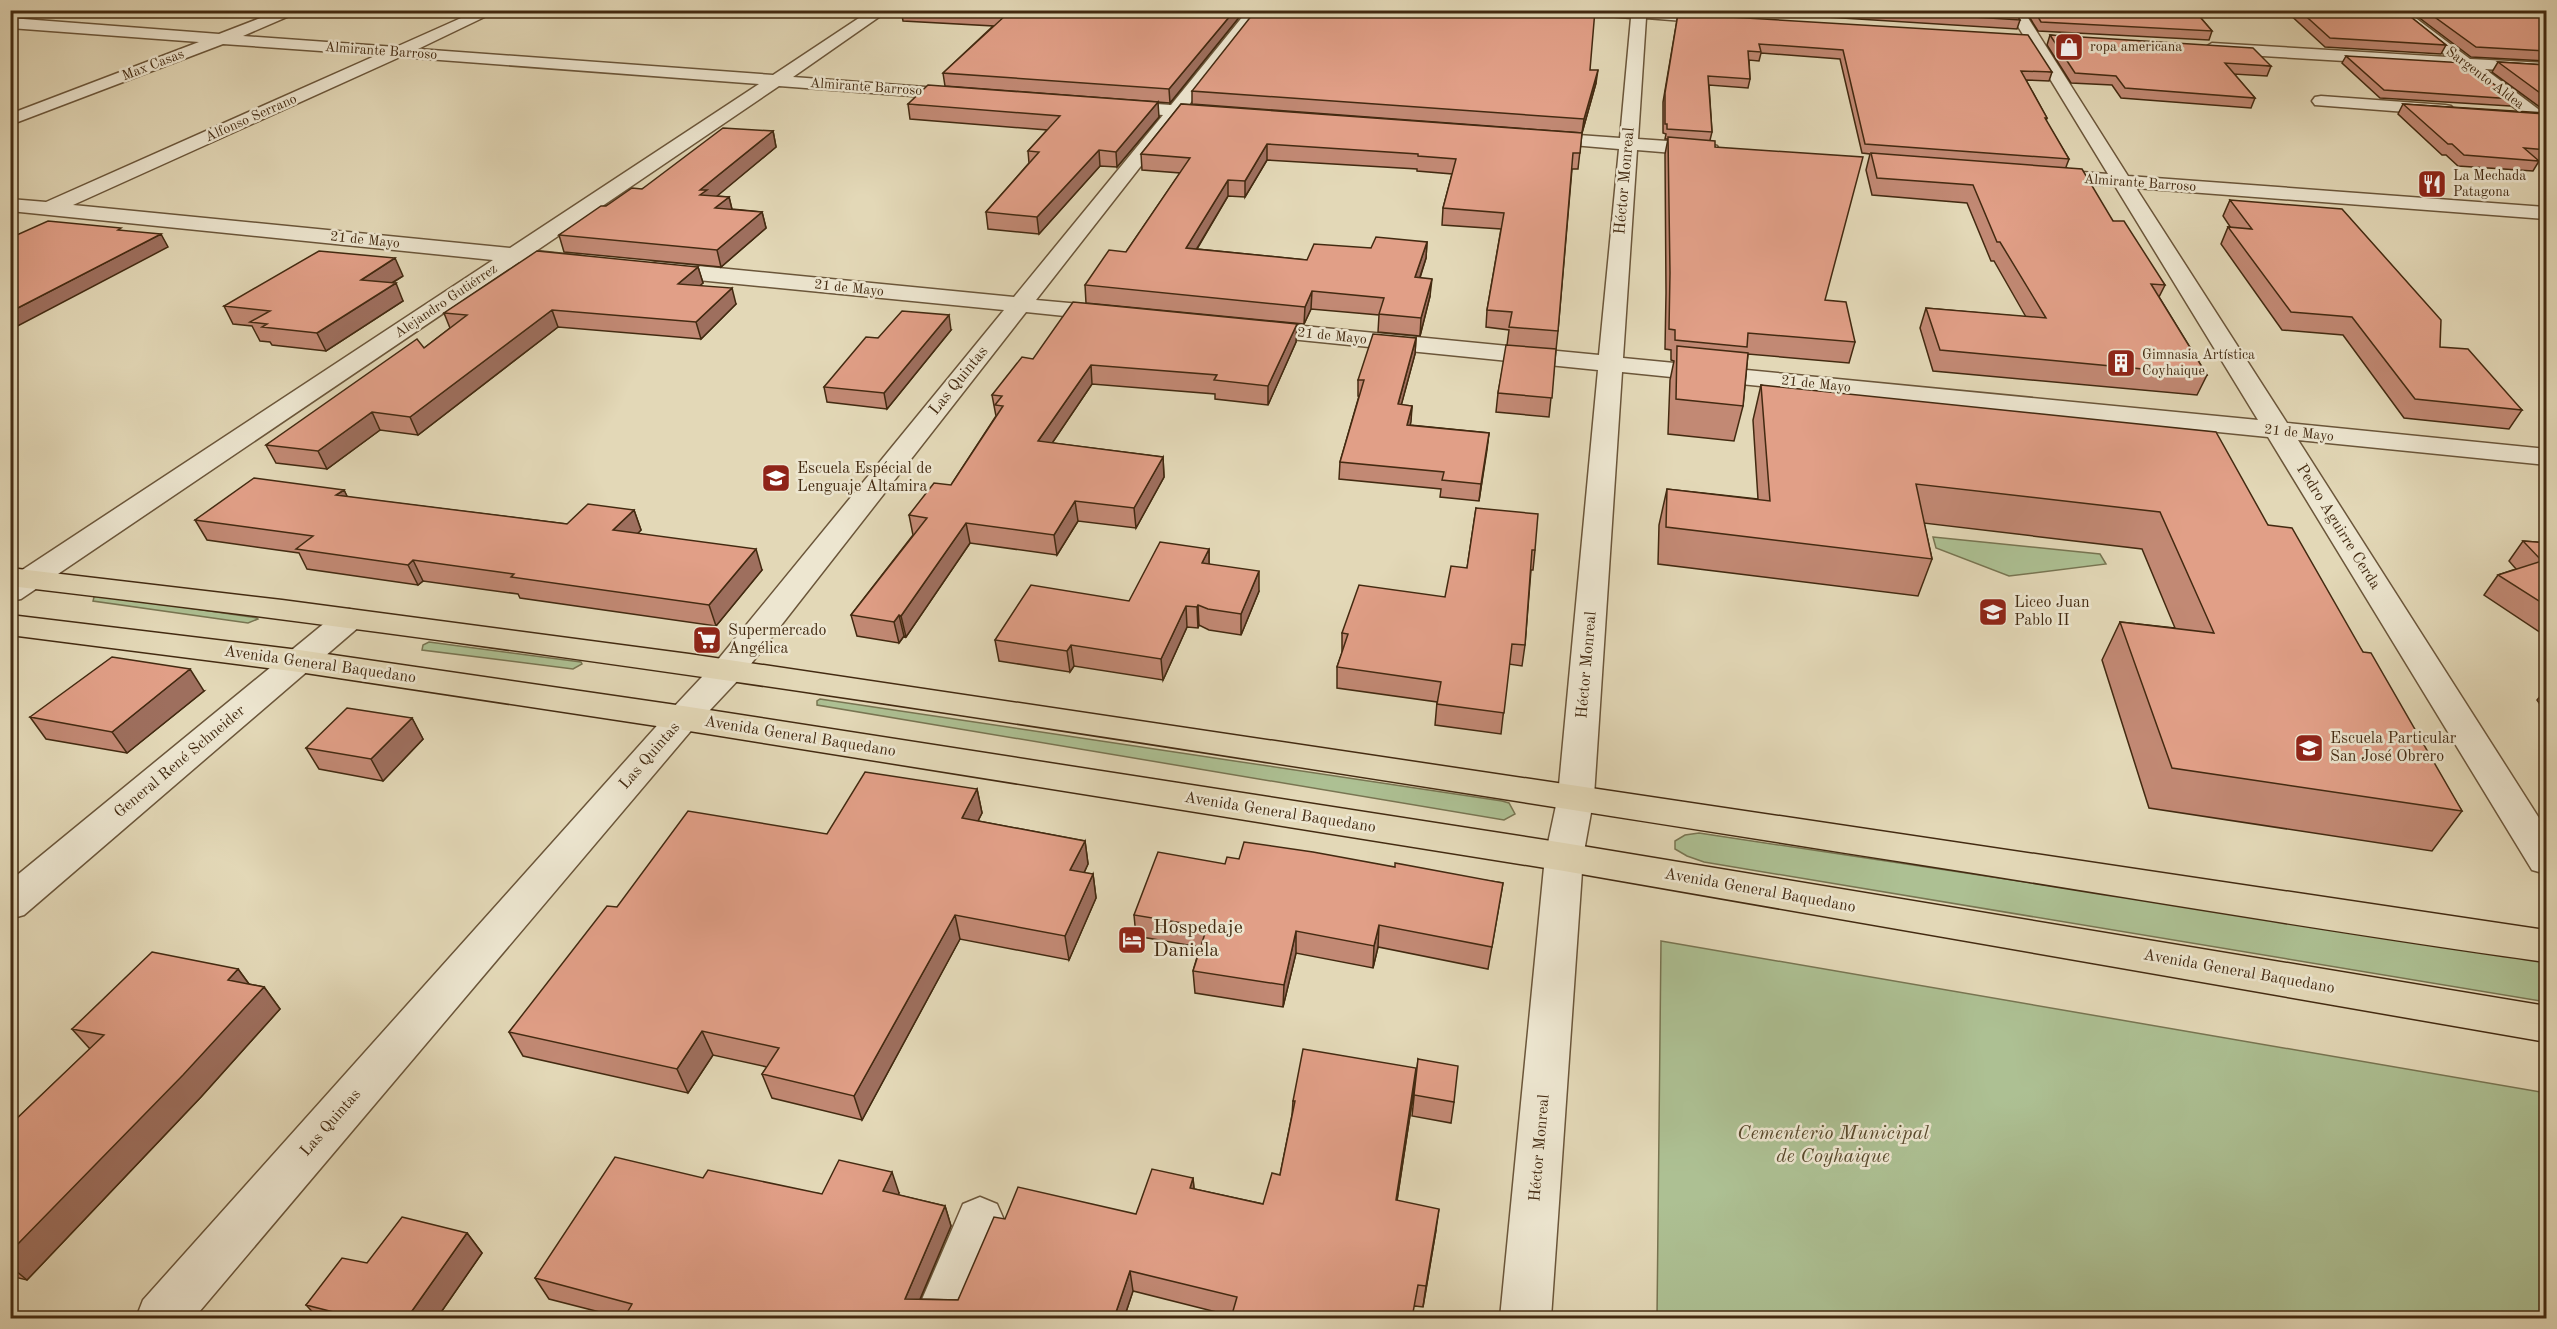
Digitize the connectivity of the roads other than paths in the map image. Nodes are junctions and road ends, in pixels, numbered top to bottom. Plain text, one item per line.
1 (296, 10) edge
2 (492, 10) edge
3 (882, 10) edge
4 (1256, 10) edge
5 (1585, 10) edge
6 (2015, 10) edge
7 (2396, 10) edge
8 (1639, 12) edge
9 (1734, 20) edge
10 (10, 23) edge
11 (2210, 30) edge
12 (221, 39) junction
13 (2193, 47) edge
14 (2228, 49) junction
15 (399, 52) junction
16 (2467, 63) junction
17 (2547, 68) edge
18 (777, 81) junction
19 (988, 96) edge
20 (2321, 101) dead end
21 (1094, 104) edge
22 (1175, 110) junction
23 (2459, 110) edge
24 (2508, 114) edge
25 (1235, 115) edge
26 (2541, 119) edge
27 (10, 120) edge
28 (1521, 136) edge
29 (1628, 144) junction
30 (1722, 151) edge
31 (2028, 174) edge
32 (2122, 181) junction
33 (50, 208) junction
34 (15, 213) edge
35 (2547, 213) edge
36 (516, 255) junction
37 (599, 263) edge
38 (634, 267) edge
39 (1020, 305) junction
40 (1138, 317) edge
41 (1233, 326) edge
42 (1611, 364) junction
43 (2278, 430) junction
44 (2547, 457) edge
45 (17, 583) edge
46 (349, 619) junction
47 (10, 625) edge
48 (299, 661) junction
49 (728, 670) junction
50 (683, 718) junction
51 (1576, 796) junction
52 (1564, 857) junction
53 (2547, 860) edge
54 (10, 904) edge
55 (2547, 946) edge
56 (2547, 1024) edge
57 (980, 1220) dead end
58 (161, 1318) edge
59 (939, 1318) edge
60 (1526, 1318) edge

1 - 12 street, Max Casas
2 - 15 street, Alfonso Serrano
3 - 18 street, Alejandro Gutiérrez
4 - 22 street, Las Quintas
5 - 8 street
6 - 32 street, Pedro Aguirre Cerda
7 - 16 street, Sargento Aldea
8 - 9 street
8 - 29 street, Héctor Monreal
10 - 12 street, Almirante Barroso
11 - 14 street
12 - 15 street, Almirante Barroso
12 - 27 street, Max Casas
13 - 14 street
14 - 16 street
15 - 18 street, Almirante Barroso
15 - 33 street, Alfonso Serrano
16 - 17 street
16 - 26 street, Sargento Aldea
18 - 19 street, Almirante Barroso
18 - 36 street, Alejandro Gutiérrez
20 - 23 street
21 - 22 street
22 - 25 street
22 - 39 street, Las Quintas
24 - 26 street
28 - 29 street
29 - 30 street
29 - 42 street, Héctor Monreal
31 - 32 street, Almirante Barroso
32 - 35 street, Almirante Barroso
32 - 43 street, Pedro Aguirre Cerda
33 - 34 street, 21 de Mayo
33 - 36 street, 21 de Mayo
36 - 37 street, 21 de Mayo
36 - 45 street, Alejandro Gutiérrez
38 - 39 street, 21 de Mayo
39 - 40 street, 21 de Mayo
39 - 49 street, Las Quintas
41 - 42 street, 21 de Mayo
42 - 43 street, 21 de Mayo
42 - 51 street, Héctor Monreal
43 - 44 street, 21 de Mayo
43 - 53 street, Pedro Aguirre Cerda
45 - 46 main road
46 - 48 street, General René Schneider
46 - 49 main road
47 - 48 main road, Avenida General Baquedano
48 - 50 main road, Avenida General Baquedano
48 - 54 street, General René Schneider
49 - 50 street, Las Quintas
49 - 51 main road
50 - 52 main road, Avenida General Baquedano
50 - 58 street, Las Quintas
51 - 52 street, Héctor Monreal
51 - 55 main road
52 - 56 main road, Avenida General Baquedano
52 - 60 street, Héctor Monreal
57 - 59 street

